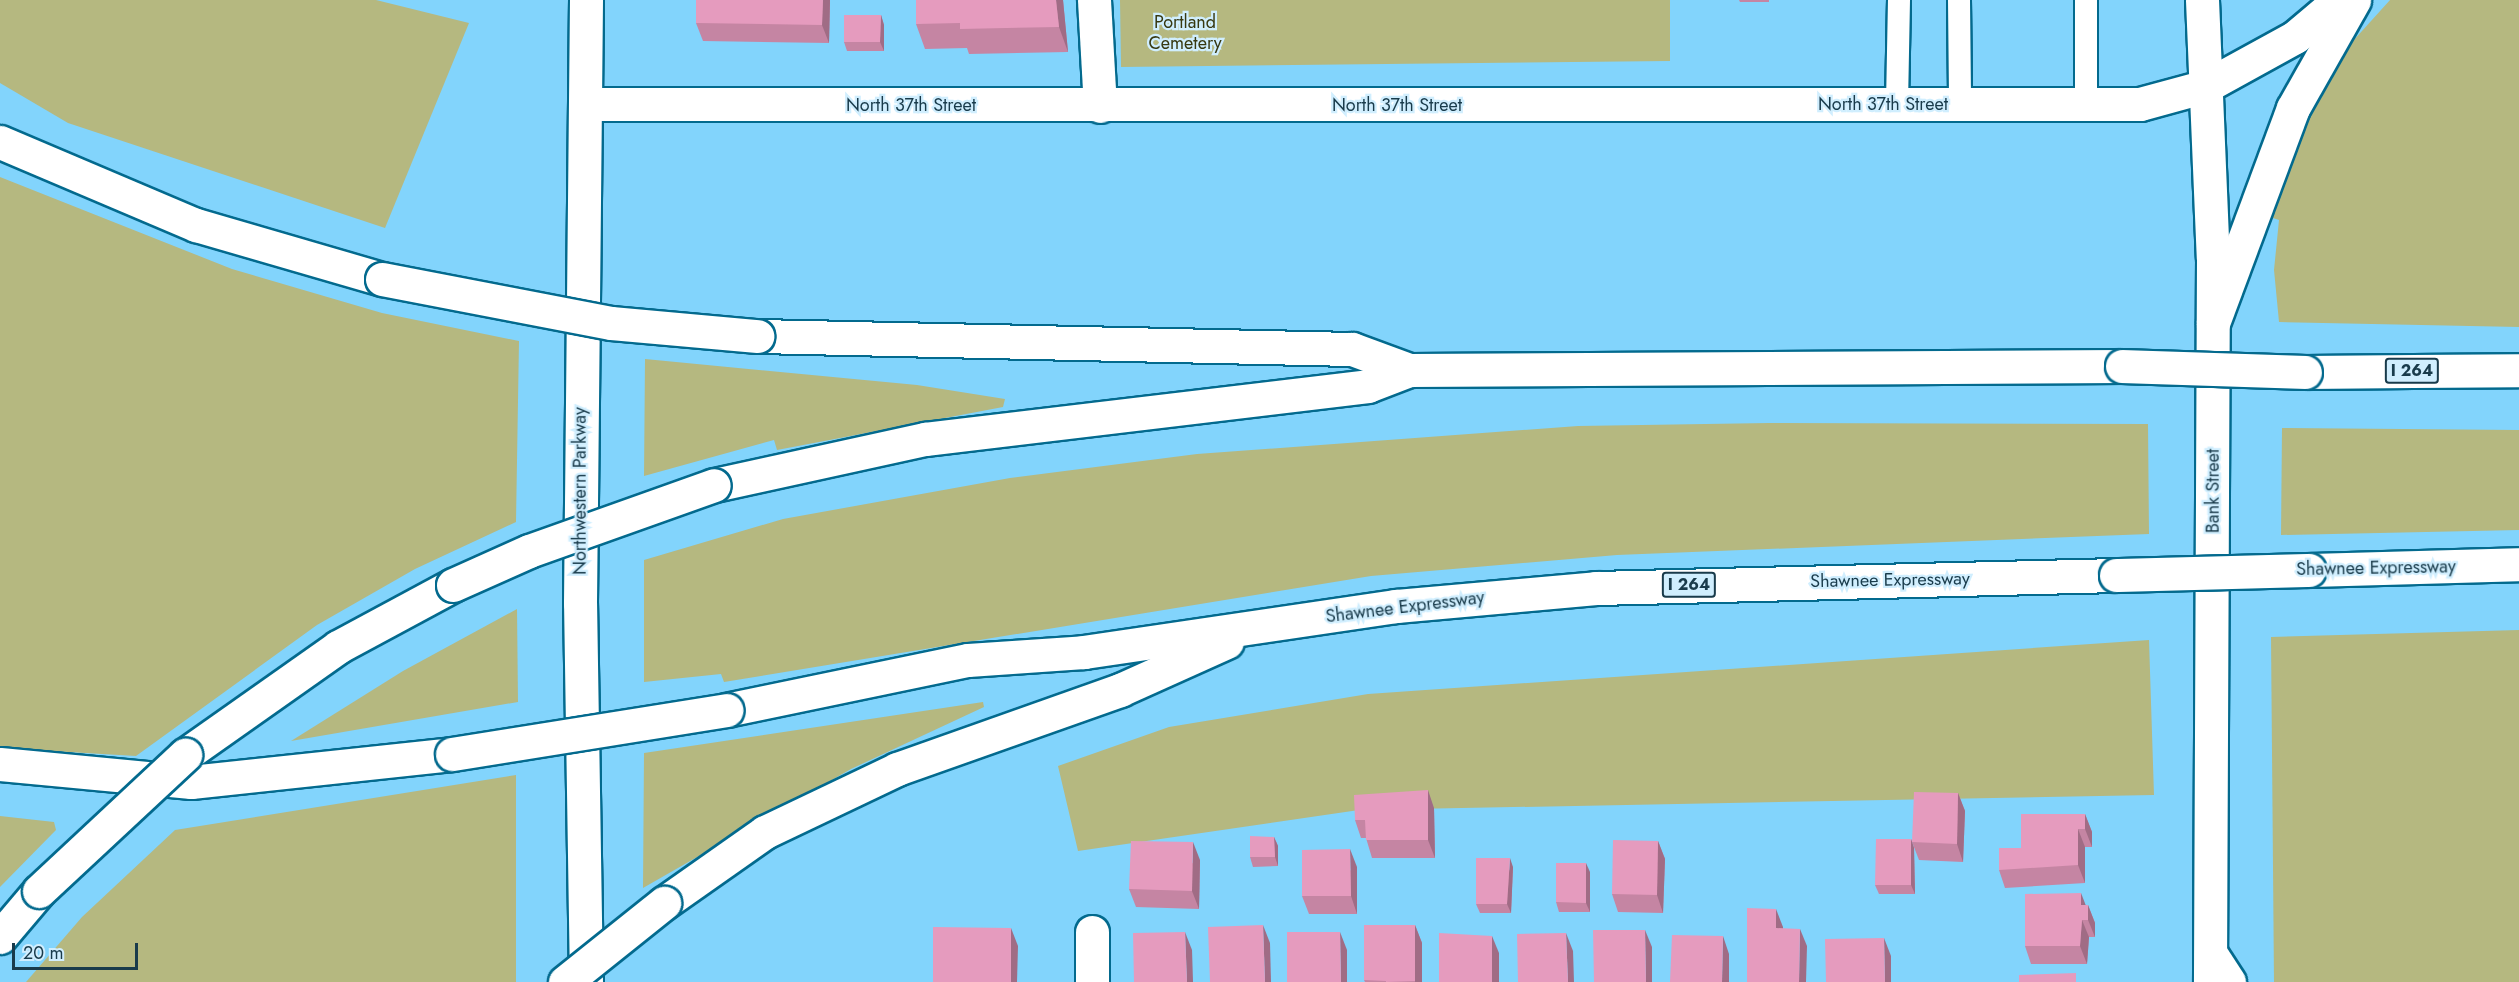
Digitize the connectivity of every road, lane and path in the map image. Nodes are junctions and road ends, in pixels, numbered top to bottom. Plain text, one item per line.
1 (586, 0) edge
2 (1094, 0) edge
3 (1899, 0) edge
4 (1959, 0) edge
5 (2086, 0) edge
6 (2202, 0) edge
7 (2339, 0) edge
8 (2354, 0) edge
9 (2206, 86) junction
10 (586, 104) junction
11 (1897, 104) junction
12 (1960, 104) junction
13 (2086, 104) junction
14 (1100, 106) junction
15 (0, 142) edge
16 (2213, 323) junction
17 (1408, 370) junction
18 (2519, 370) edge
19 (2519, 564) edge
20 (1264, 626) junction
21 (0, 764) edge
22 (1092, 932) dead end
23 (0, 937) edge
24 (2210, 968) edge
25 (565, 982) edge
26 (586, 982) edge
27 (1092, 982) edge
28 (2229, 982) edge

1 - 10 main road, Northwestern Parkway
2 - 14 main road
3 - 11 lane
4 - 12 lane
5 - 13 lane
6 - 9 main road, Bank Street
7 - 9 main road, North 37th Street
8 - 16 main road
9 - 13 main road, North 37th Street
9 - 16 main road, Bank Street
10 - 14 main road, North 37th Street
10 - 26 main road, Northwestern Parkway
11 - 12 main road, North 37th Street
11 - 14 main road, North 37th Street
12 - 13 main road, North 37th Street
15 - 17 main road, bridge
16 - 24 main road, Bank Street
17 - 18 main road, I 264, bridge
17 - 23 main road, bridge
19 - 20 main road, Shawnee Expressway / I 264, bridge
20 - 21 main road, bridge
20 - 25 main road, bridge
22 - 27 main road
24 - 28 main road

